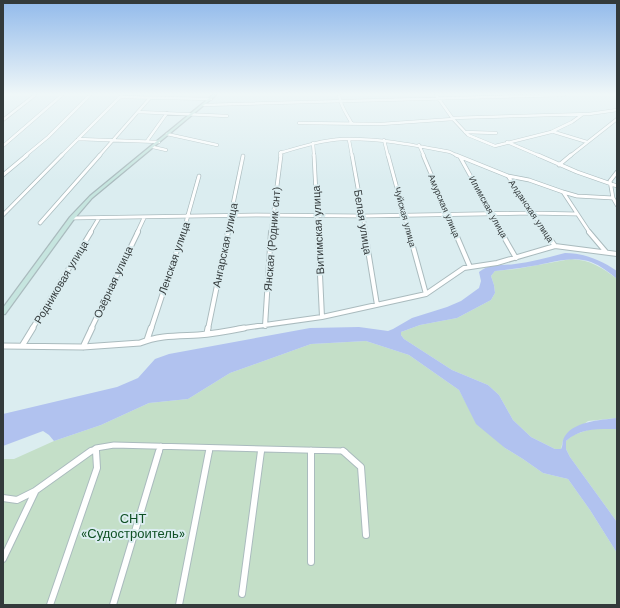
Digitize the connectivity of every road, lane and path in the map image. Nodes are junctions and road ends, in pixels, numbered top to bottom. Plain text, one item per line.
1 (30, 123) edge
2 (62, 123) edge
3 (94, 123) edge
4 (128, 123) edge
5 (159, 123) edge
6 (180, 123) edge
7 (363, 123) edge
8 (458, 123) edge
9 (570, 123) edge
10 (611, 123) edge
11 (299, 124) dead end
12 (352, 124) joint
13 (465, 132) junction
14 (554, 132) junction
15 (496, 133) dead end
16 (167, 134) junction
17 (78, 140) junction
18 (114, 140) junction
19 (349, 140) junction
20 (384, 140) junction
21 (147, 141) junction
22 (159, 142) junction
23 (506, 142) junction
24 (587, 142) junction
25 (313, 144) junction
26 (217, 145) dead end
27 (418, 145) junction
28 (3, 146) edge
29 (153, 147) junction
30 (166, 150) dead end
31 (243, 156) dead end
32 (460, 157) junction
33 (559, 165) junction
34 (617, 172) edge
35 (3, 175) edge
36 (199, 176) dead end
37 (508, 176) junction
38 (611, 184) junction
39 (617, 186) edge
40 (563, 192) junction
41 (613, 198) junction
42 (617, 205) edge
43 (532, 213) junction
44 (404, 214) junction
45 (448, 214) junction
46 (491, 214) junction
47 (577, 214) junction
48 (3, 215) edge
49 (272, 215) junction
50 (232, 216) junction
51 (317, 216) junction
52 (363, 216) junction
53 (188, 217) junction
54 (72, 218) junction
55 (99, 218) junction
56 (144, 218) junction
57 (40, 223) dead end
58 (555, 246) junction
59 (606, 252) junction
60 (617, 254) edge
61 (516, 258) junction
62 (470, 267) junction
63 (426, 294) junction
64 (377, 305) junction
65 (3, 312) edge
66 (322, 317) junction
67 (265, 326) junction
68 (207, 333) junction
69 (147, 340) junction
70 (3, 346) edge
71 (22, 346) junction
72 (84, 347) junction
73 (161, 446) junction
74 (96, 448) junction
75 (210, 448) junction
76 (261, 449) junction
77 (312, 450) junction
78 (35, 491) junction
79 (3, 498) edge
80 (366, 535) dead end
81 (3, 559) edge
82 (311, 562) dead end
83 (242, 594) dead end
84 (50, 605) edge
85 (113, 605) edge
86 (179, 605) edge

1 - 28 street
2 - 35 street
3 - 17 street
4 - 18 street
5 - 21 street
6 - 16 street
7 - 12 street
8 - 13 street
9 - 14 street
10 - 24 street
11 - 12 street
13 - 15 street
13 - 23 street
14 - 23 street
14 - 24 street
16 - 22 street
16 - 26 street
17 - 18 street
17 - 48 street
18 - 21 street
18 - 57 street
19 - 20 street
19 - 25 street
19 - 52 street, Белая улица
20 - 27 street
20 - 44 street, Чуйская улица
21 - 22 street
22 - 29 street
23 - 33 street
24 - 33 street
25 - 49 street, Янская (Родник снт)
25 - 51 street, Витимская улица
27 - 32 street
27 - 45 street, Амурская улица
29 - 30 street
29 - 54 street
31 - 50 street, Ангарская улица
32 - 37 street
32 - 46 street, Илимская улица
33 - 38 street
34 - 38 street
36 - 53 street, Ленская улица
37 - 40 street
37 - 43 street, Алданская улица
38 - 39 street
38 - 41 street
40 - 41 street
40 - 47 street
41 - 42 street
43 - 46 street
43 - 47 street
43 - 58 street, Алданская улица
44 - 45 street
44 - 52 street
44 - 63 street, Чуйская улица
45 - 46 street
45 - 62 street, Амурская улица
46 - 61 street, Илимская улица
47 - 59 street
49 - 50 street
49 - 51 street
49 - 67 street, Янская (Родник снт)
50 - 53 street
50 - 68 street, Ангарская улица
51 - 52 street
51 - 66 street, Витимская улица
52 - 64 street, Белая улица
53 - 56 street
53 - 69 street, Ленская улица
54 - 55 street
54 - 65 street
55 - 56 street
55 - 71 street, Родниковая улица
56 - 72 street, Озёрная улица
58 - 59 street
58 - 61 street
59 - 60 street
61 - 62 street
62 - 63 street
63 - 64 street
64 - 66 street
66 - 67 street
67 - 68 street
68 - 69 street
69 - 72 street
70 - 71 street
71 - 72 street
73 - 74 street
73 - 75 street
73 - 85 street
74 - 78 street
74 - 84 street
75 - 76 street
75 - 86 street
76 - 77 street
76 - 83 street
77 - 80 street
77 - 82 street
78 - 79 street
78 - 81 street

